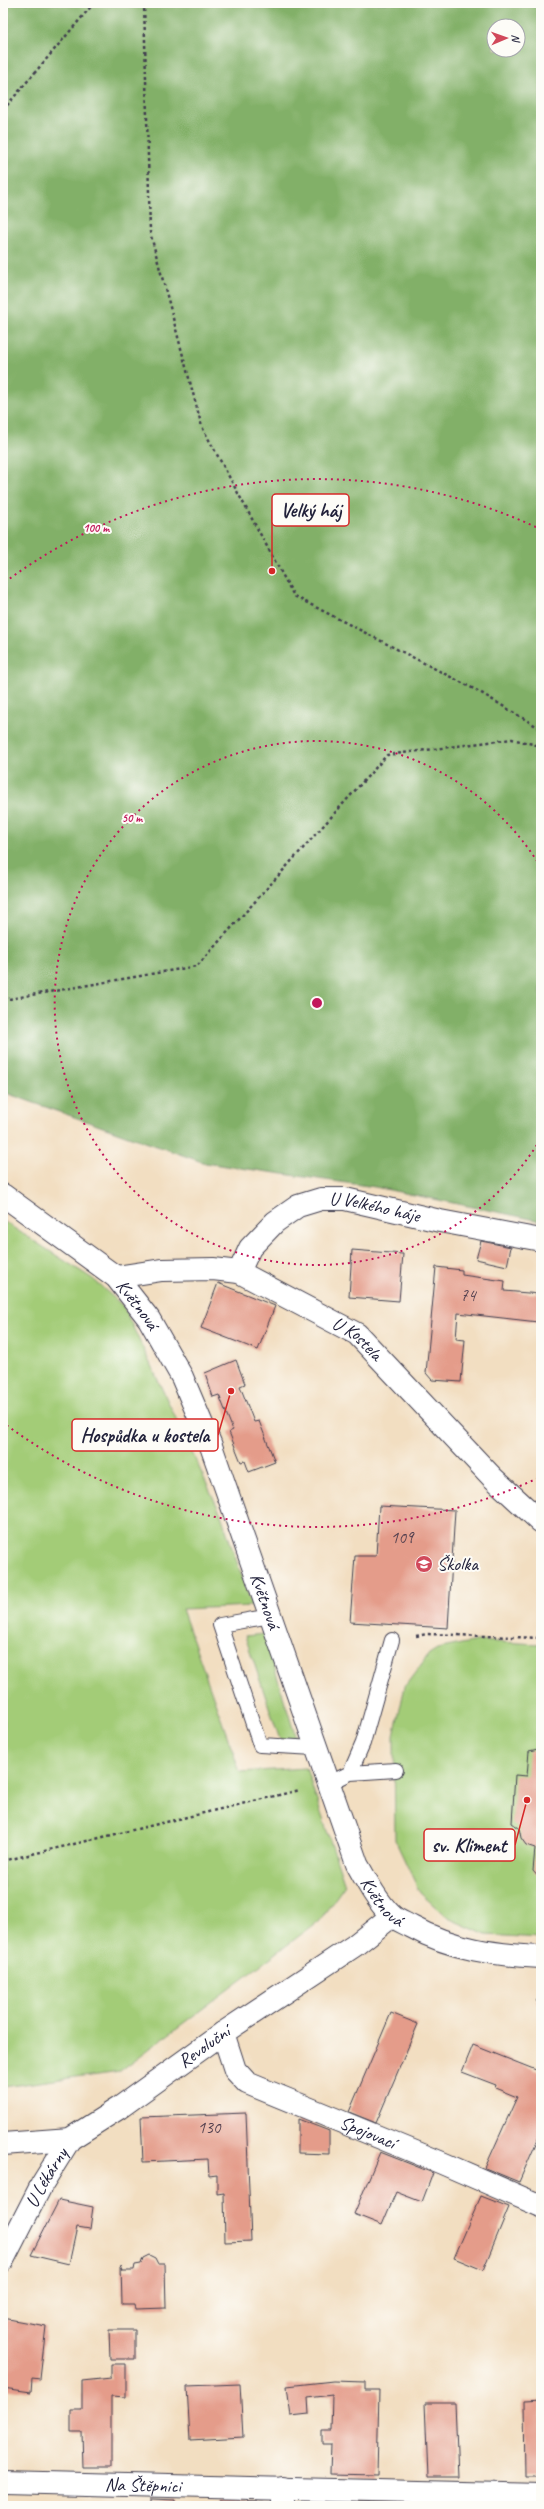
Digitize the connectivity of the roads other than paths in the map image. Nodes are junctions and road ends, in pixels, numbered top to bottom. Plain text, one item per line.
1 (3, 1195) edge
2 (541, 1240) edge
3 (239, 1272) junction
4 (116, 1277) junction
5 (541, 1522) edge
6 (270, 1616) junction
7 (392, 1640) road end
8 (315, 1748) junction
9 (396, 1770) dead end
10 (350, 1773) junction
11 (328, 1784) junction
12 (392, 1916) junction
13 (541, 1957) edge
14 (223, 2033) junction
15 (70, 2138) junction
16 (3, 2144) edge
17 (541, 2206) edge
18 (3, 2260) edge
19 (3, 2482) edge
20 (541, 2495) edge
21 (283, 2497) edge

1 - 4 street, Květnová
2 - 3 street, U Velkého háje
3 - 4 street, U Kostela
3 - 5 street, U Kostela
4 - 6 street, Květnová
6 - 8 street, Květnová
6 - 8 lane
7 - 10 lane
8 - 11 street, Květnová
9 - 10 lane
10 - 11 lane
11 - 12 street, Květnová
12 - 13 street, Květnová
12 - 14 street, Revoluční
14 - 15 street, Revoluční
14 - 17 street, Spojovací
15 - 16 street, Revoluční
15 - 18 street, U Lékárny
19 - 21 street, Na Štěpnici
20 - 21 street, Na Štěpnici

